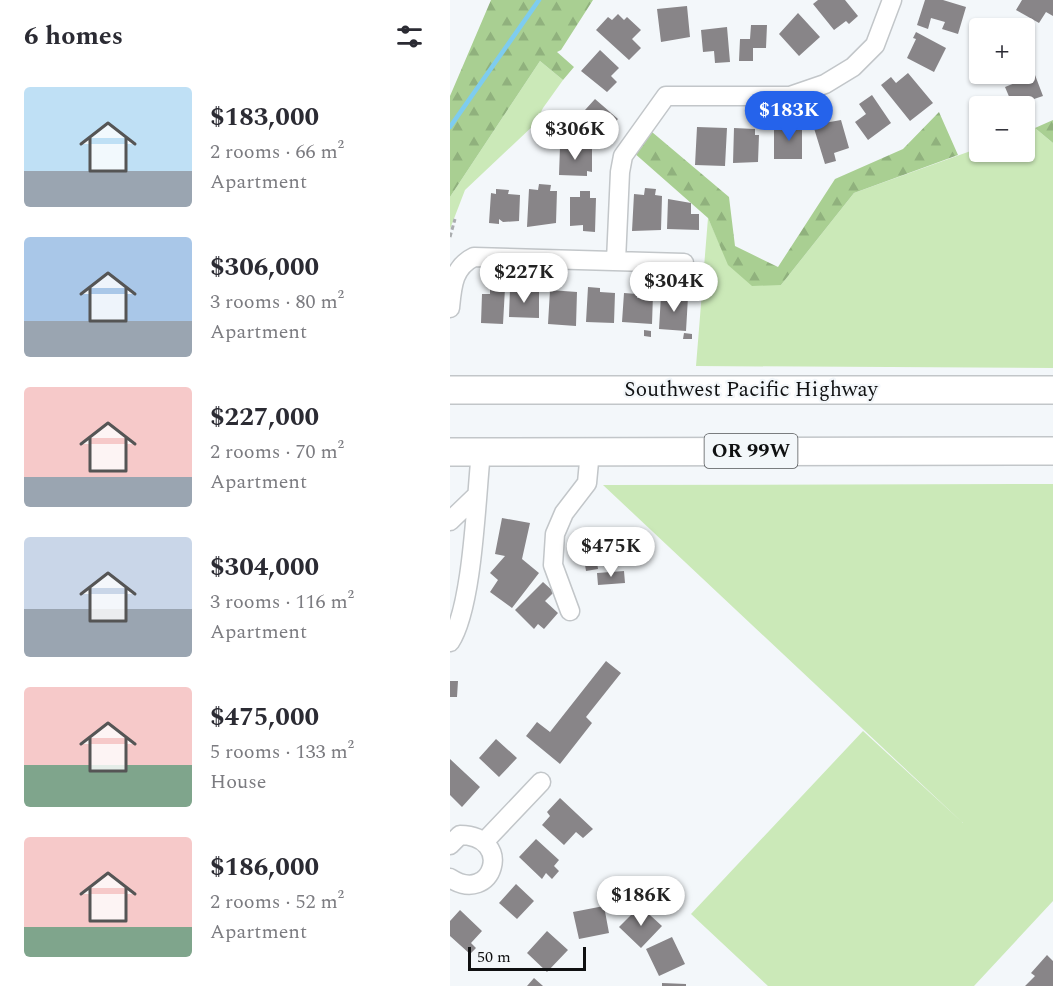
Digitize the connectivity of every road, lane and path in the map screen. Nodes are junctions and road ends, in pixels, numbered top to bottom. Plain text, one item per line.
1 (892, 0) edge
2 (455, 219) dead end
3 (450, 237) edge
4 (616, 261) junction
5 (684, 263) dead end
6 (450, 308) edge
7 (450, 390) edge
8 (1053, 390) edge
9 (590, 451) junction
10 (1053, 451) edge
11 (450, 452) edge
12 (480, 452) junction
13 (476, 496) junction
14 (450, 521) edge
15 (570, 611) dead end
16 (450, 642) edge
17 (542, 782) dead end
18 (484, 842) junction
19 (450, 845) edge
20 (450, 879) edge

1 - 4 street
2 - 3 path
4 - 5 street
4 - 6 street
7 - 8 highway, Southwest Pacific Highway
9 - 10 highway, OR 99W
9 - 12 highway, OR 99W
9 - 15 street
11 - 12 highway, OR 99W
12 - 13 street
13 - 14 street
13 - 16 street
17 - 18 street
18 - 19 street
18 - 20 street

